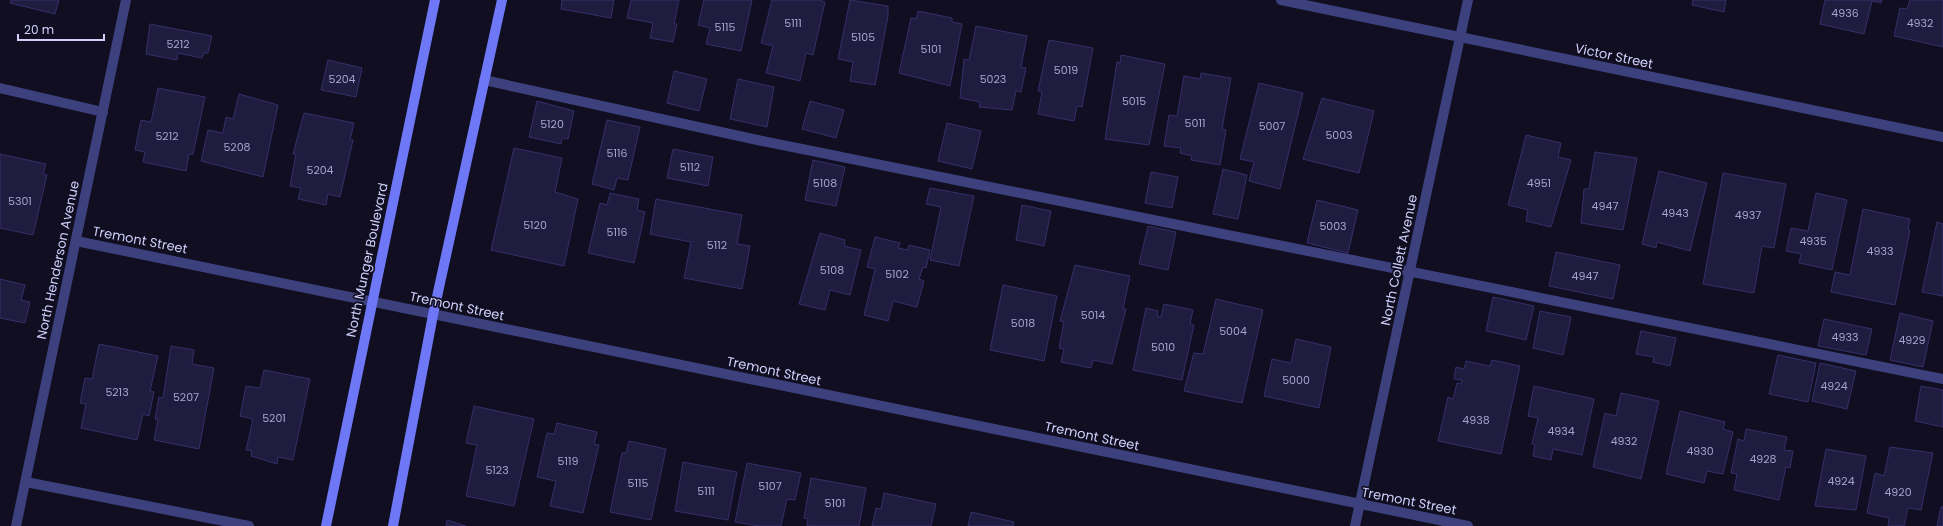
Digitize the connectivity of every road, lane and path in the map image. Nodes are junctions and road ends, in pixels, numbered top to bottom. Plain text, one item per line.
1 (126, 0) edge
2 (435, 0) edge
3 (502, 0) edge
4 (1281, 0) edge
5 (1468, 0) edge
6 (1460, 38) junction
7 (484, 80) junction
8 (0, 88) edge
9 (102, 112) junction
10 (1943, 137) edge
11 (76, 241) junction
12 (1410, 272) junction
13 (372, 301) junction
14 (433, 315) junction
15 (1943, 379) edge
16 (26, 482) junction
17 (1360, 504) junction
18 (16, 526) edge
19 (249, 526) edge
20 (326, 526) edge
21 (393, 526) edge
22 (1355, 526) edge
23 (1468, 526) edge

1 - 9 street, North Henderson Avenue
2 - 13 main road, North Munger Boulevard
3 - 7 main road
4 - 6 street, Victor Street
5 - 6 street, North Collett Avenue
6 - 10 street, Victor Street
6 - 12 street, North Collett Avenue
7 - 12 street
7 - 14 main road
8 - 9 street
9 - 11 street, North Henderson Avenue
11 - 13 street, Tremont Street
11 - 16 street, North Henderson Avenue
12 - 15 street
12 - 17 street, North Collett Avenue
13 - 14 street, Tremont Street
13 - 20 main road, North Munger Boulevard
14 - 17 street, Tremont Street
14 - 21 main road
16 - 18 street, North Henderson Avenue
16 - 19 street
17 - 22 street, North Collett Avenue
17 - 23 street, Tremont Street

